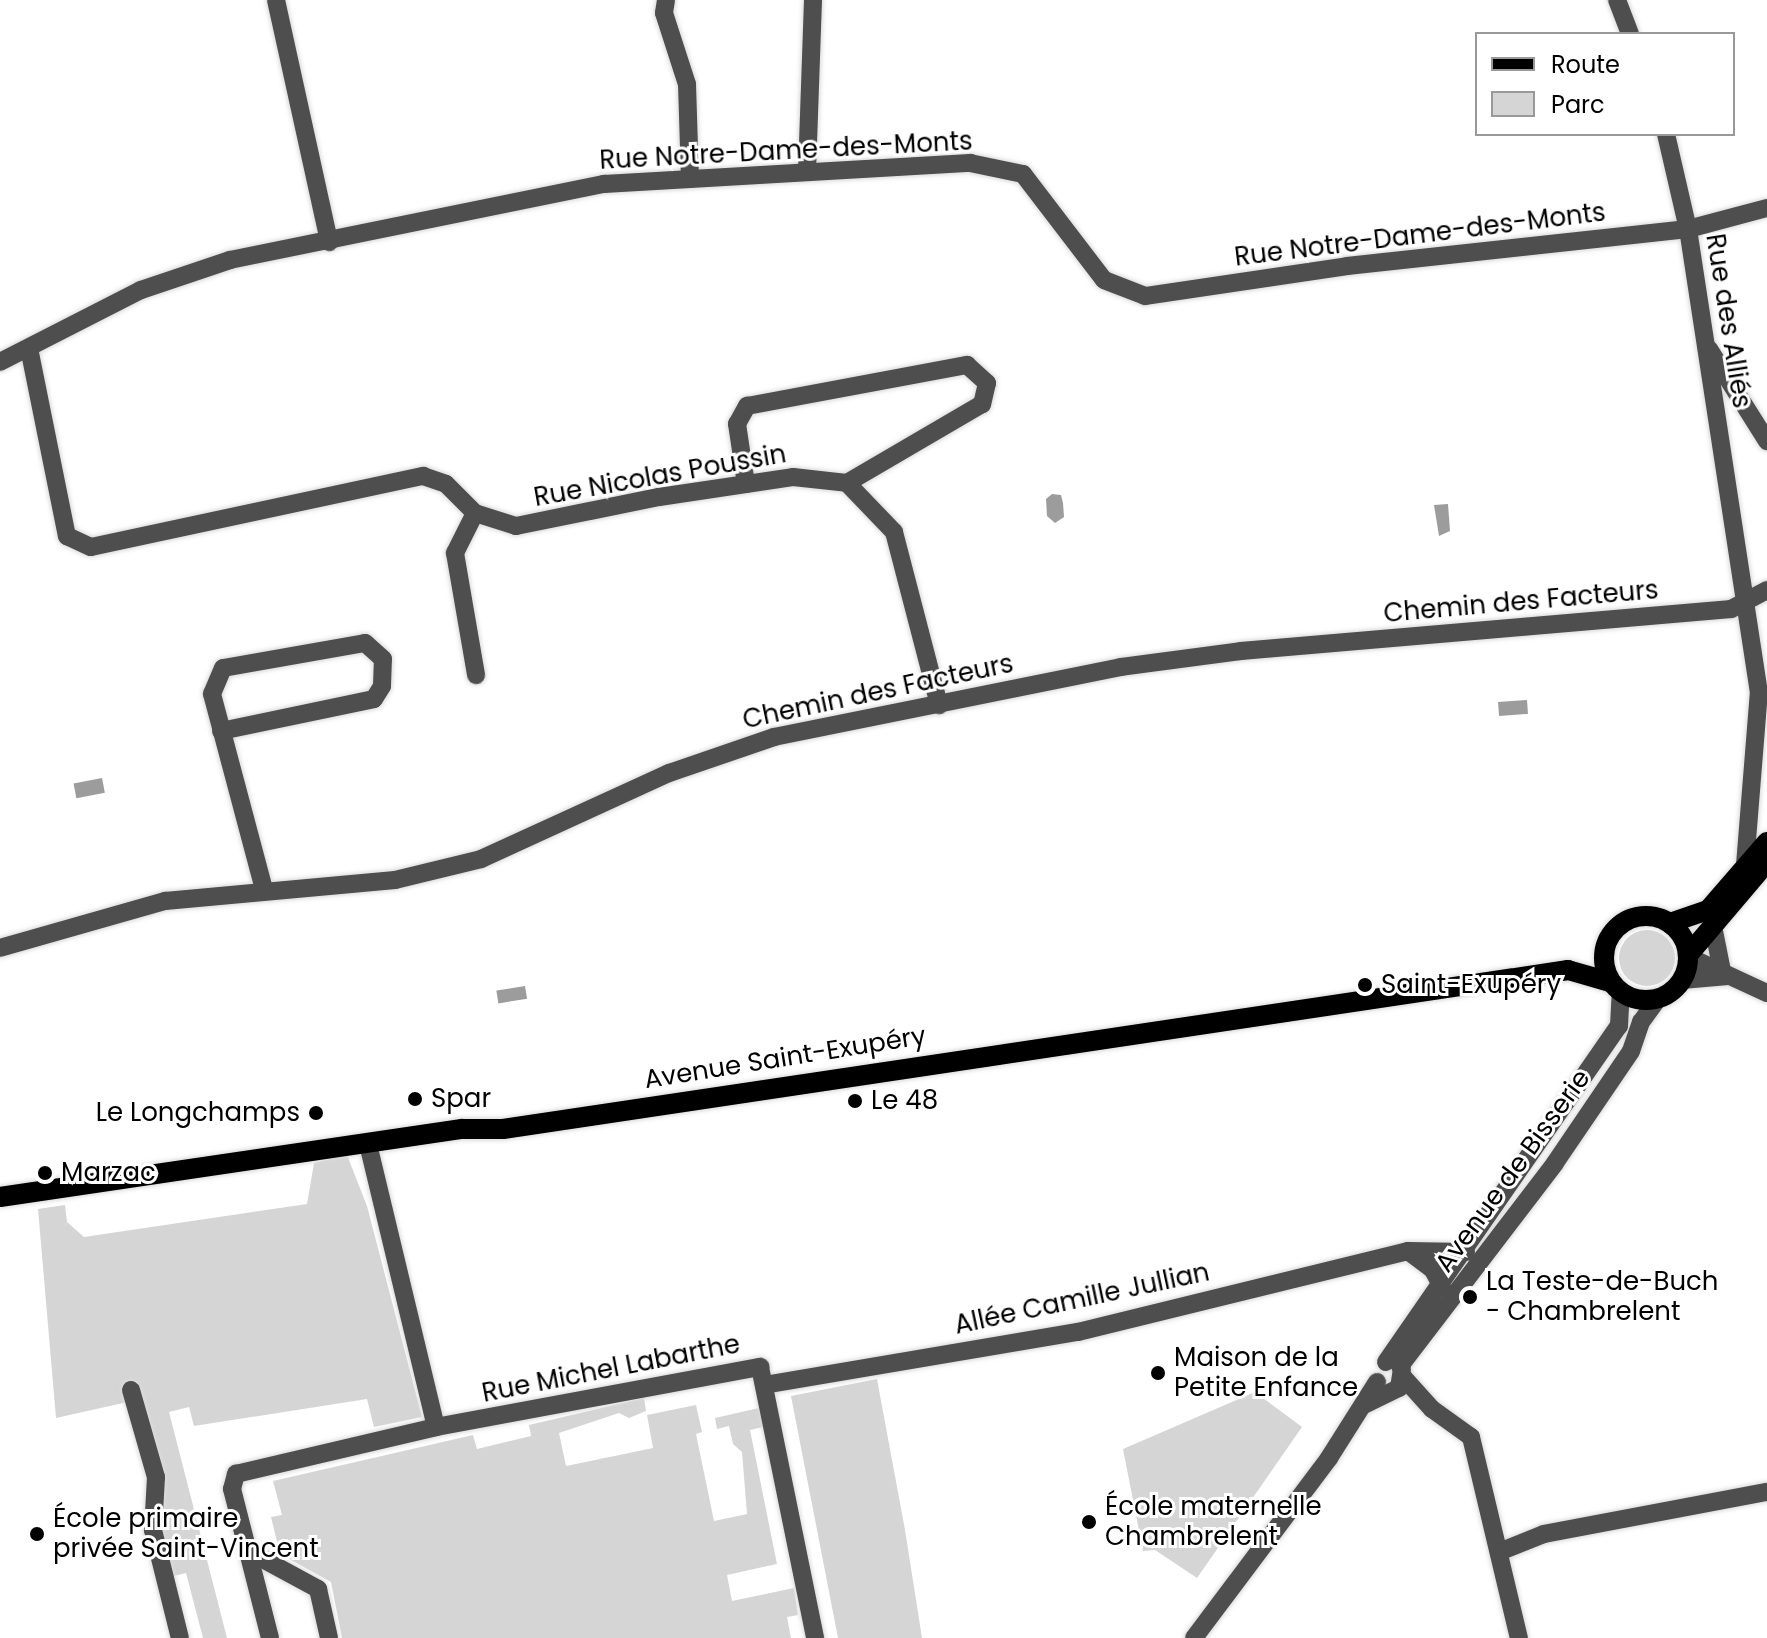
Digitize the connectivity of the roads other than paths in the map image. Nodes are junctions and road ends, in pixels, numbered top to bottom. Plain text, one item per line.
1 (276, 0) edge
2 (666, 0) edge
3 (813, 0) edge
4 (1617, 0) edge
5 (1629, 32) edge
6 (1666, 136) edge
7 (807, 172) junction
8 (690, 179) junction
9 (1767, 208) edge
10 (1688, 229) junction
11 (329, 242) junction
12 (1705, 341) junction
13 (29, 348) junction
14 (0, 362) edge
15 (1767, 441) edge
16 (847, 483) junction
17 (746, 484) junction
18 (475, 513) junction
19 (1767, 590) edge
20 (1746, 604) junction
21 (476, 675) dead end
22 (939, 705) junction
23 (221, 731) junction
24 (1760, 809) edge
25 (1759, 859) edge
26 (264, 889) junction
27 (1670, 923) junction
28 (1713, 926) junction
29 (1606, 942) junction
30 (0, 948) edge
31 (1689, 955) junction
32 (1577, 969) junction
33 (1726, 973) junction
34 (1682, 980) junction
35 (1616, 988) junction
36 (1767, 993) edge
37 (1657, 1000) junction
38 (368, 1144) junction
39 (0, 1197) edge
40 (1408, 1251) junction
41 (1466, 1252) junction
42 (1442, 1287) junction
43 (1391, 1378) junction
44 (764, 1385) junction
45 (131, 1390) dead end
46 (436, 1427) junction
47 (1767, 1492) edge
48 (248, 1551) junction
49 (1499, 1552) junction
50 (180, 1638) edge
51 (270, 1638) edge
52 (329, 1638) edge
53 (815, 1638) edge
54 (1194, 1638) edge
55 (1519, 1638) edge

1 - 11 street
2 - 8 street
3 - 7 street
4 - 5 street
6 - 10 street, Rue des Alliés
7 - 8 street, Rue Notre-Dame-des-Monts
7 - 10 street, Rue Notre-Dame-des-Monts
8 - 11 street, Rue Notre-Dame-des-Monts
9 - 10 street, Rue Notre-Dame-des-Monts
10 - 12 street, Rue des Alliés
11 - 13 street, Rue Notre-Dame-des-Monts
12 - 15 street
12 - 20 street, Rue des Alliés
13 - 14 street, Rue Notre-Dame-des-Monts
13 - 18 street, Rue Nicolas Poussin
16 - 17 street, Rue Nicolas Poussin
16 - 17 street
16 - 22 street
17 - 18 street, Rue Nicolas Poussin
18 - 21 street
19 - 20 street
20 - 22 street, Chemin des Facteurs
20 - 24 street, Rue des Alliés
22 - 26 street, Chemin des Facteurs
23 - 23 street
23 - 26 street
24 - 25 street, Rue des Alliés
25 - 27 main road
25 - 28 main road
26 - 30 street, Chemin des Facteurs
27 - 29 main road
27 - 31 main road
28 - 31 main road
28 - 33 street
29 - 32 main road
29 - 35 main road
31 - 33 street
31 - 34 main road
32 - 35 main road, Avenue Saint-Exupéry
32 - 38 main road, Avenue Saint-Exupéry
33 - 34 street
33 - 36 street
34 - 37 main road
35 - 37 main road
35 - 41 street, Avenue de Bisserie
37 - 43 street, Avenue de Bisserie
38 - 39 main road, Avenue Saint-Exupéry
38 - 46 street
40 - 41 street, Allée Camille Jullian
40 - 42 street
40 - 44 street, Allée Camille Jullian
41 - 42 street, Avenue de Bisserie
42 - 43 street, Avenue de Bisserie
43 - 49 street
43 - 54 street, Avenue de Bisserie
44 - 46 street, Rue Michel Labarthe
44 - 53 street, Rue Michel Labarthe
45 - 50 street
46 - 48 street, Rue Michel Labarthe
47 - 49 street
48 - 51 street, Rue Michel Labarthe
48 - 52 street
49 - 55 street

